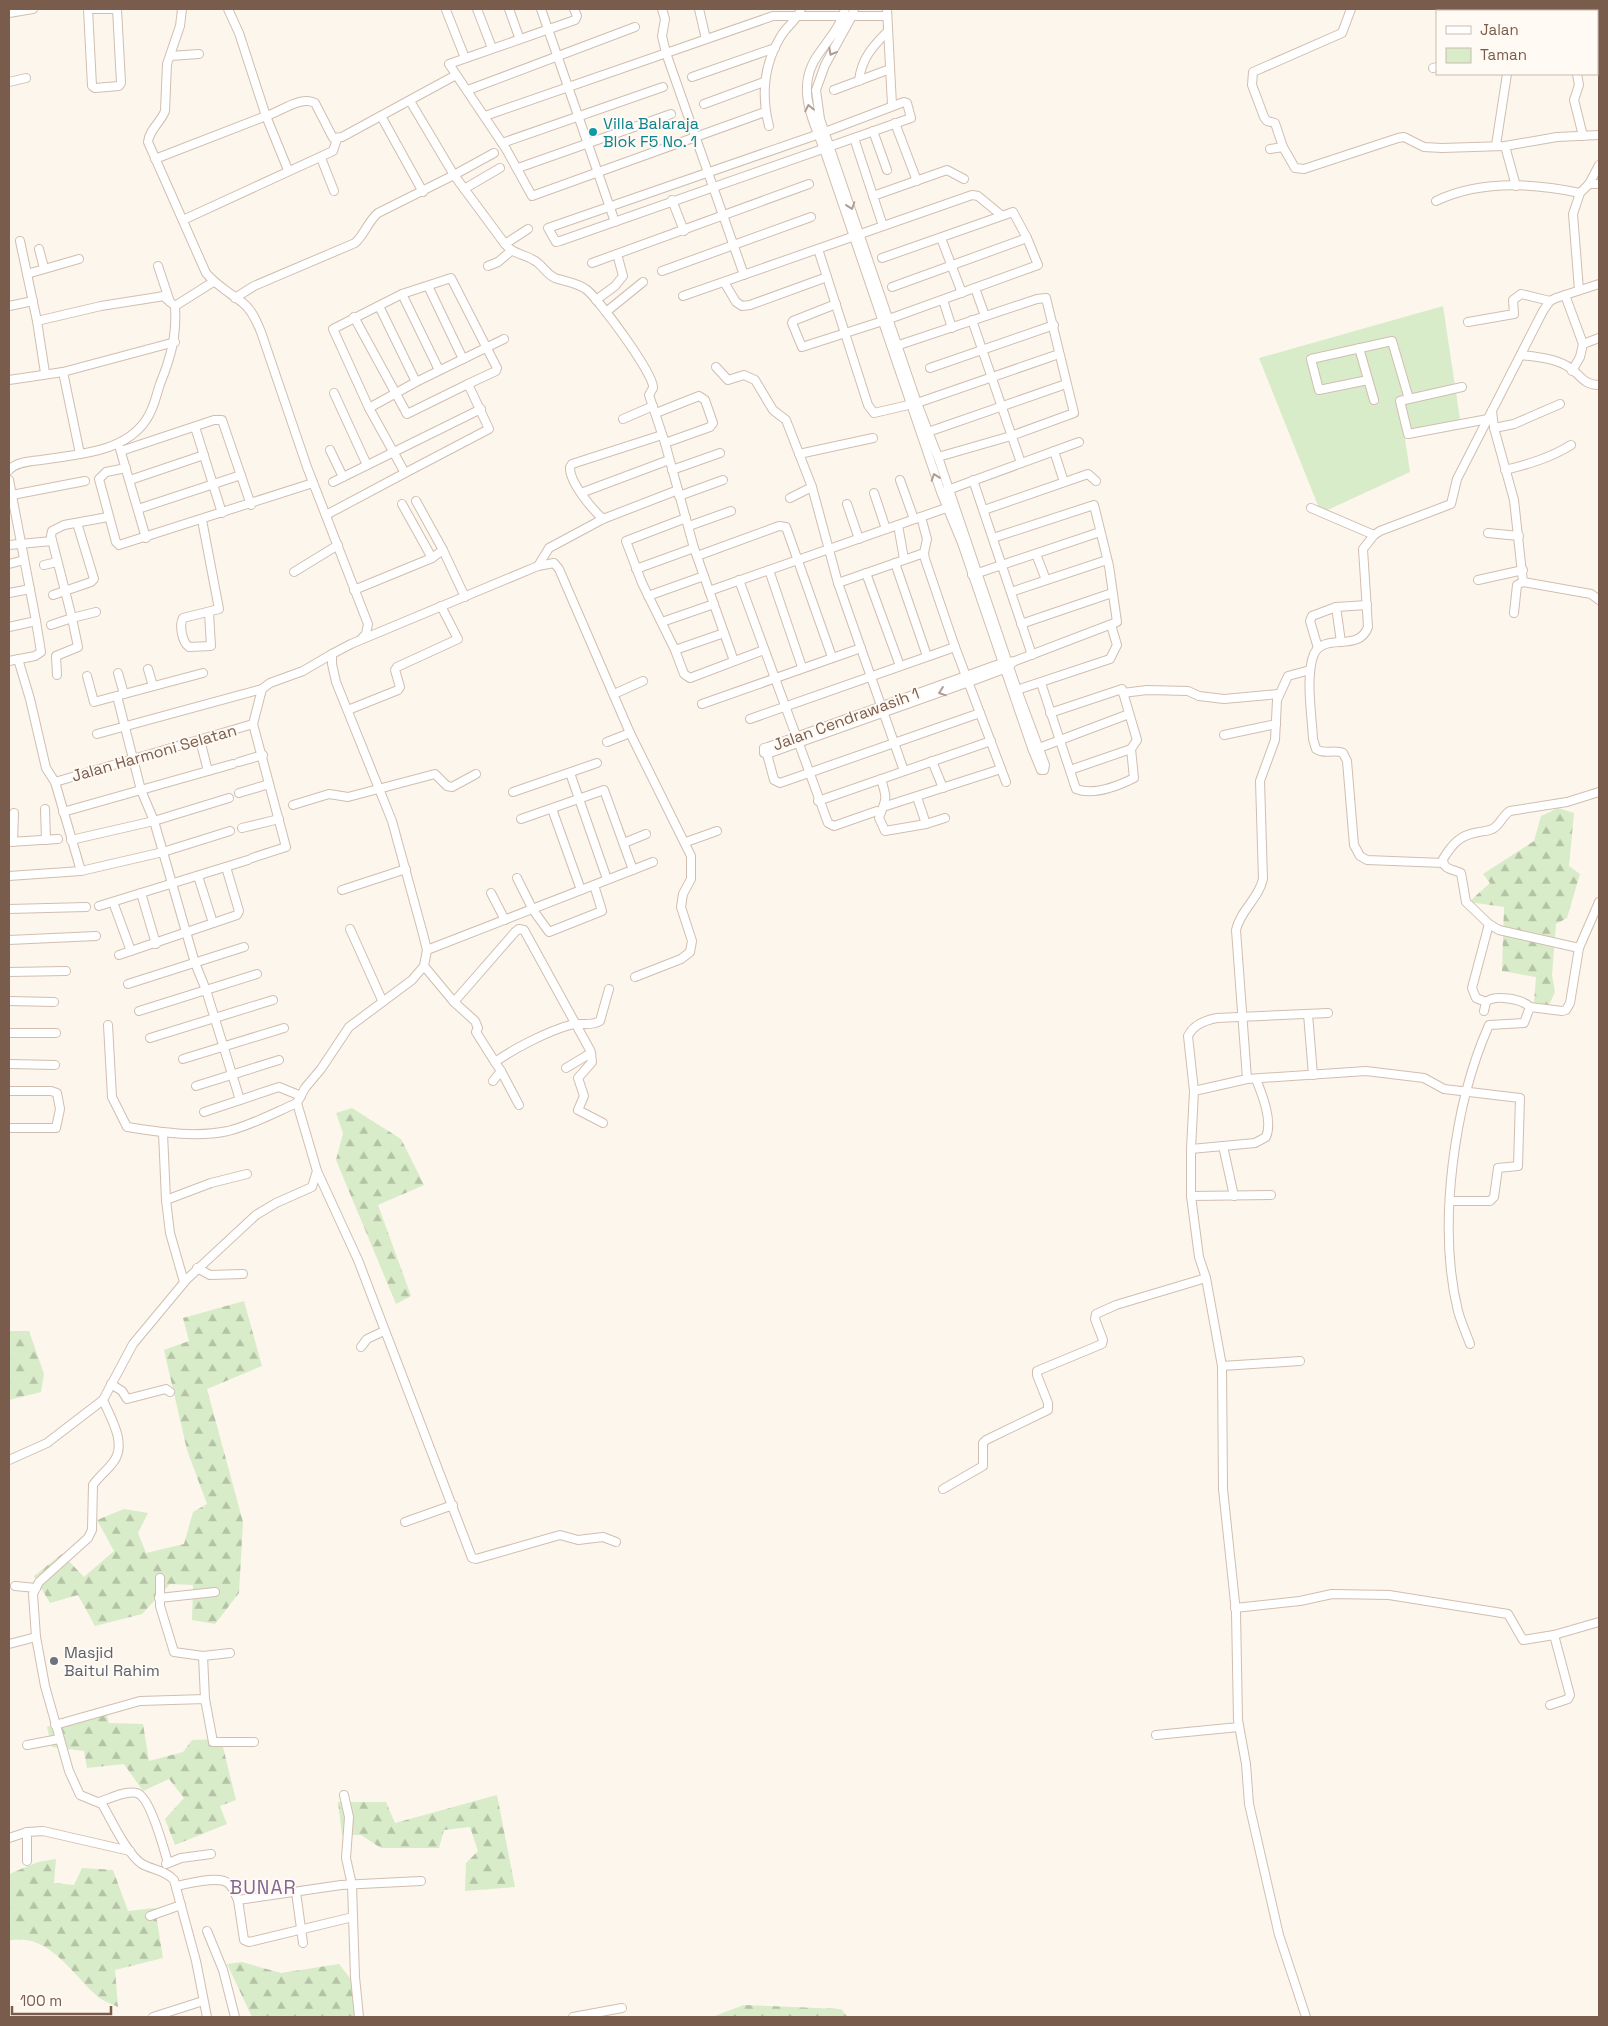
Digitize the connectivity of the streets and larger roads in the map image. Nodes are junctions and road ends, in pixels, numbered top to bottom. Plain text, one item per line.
1 (33, 9) edge
2 (89, 9) edge
3 (117, 9) edge
4 (182, 9) edge
5 (478, 9) edge
6 (509, 9) edge
7 (541, 9) edge
8 (574, 9) edge
9 (662, 9) edge
10 (699, 9) edge
11 (1351, 9) edge
12 (231, 10) edge
13 (446, 10) edge
14 (773, 12) edge
15 (800, 12) edge
16 (844, 12) edge
17 (853, 12) edge
18 (887, 12) edge
19 (9, 13) edge
20 (635, 27) dead end
21 (548, 29) junction
22 (888, 31) junction
23 (519, 38) junction
24 (706, 39) junction
25 (492, 48) junction
26 (775, 48) junction
27 (666, 53) junction
28 (199, 54) dead end
29 (170, 56) junction
30 (557, 56) junction
31 (465, 58) junction
32 (890, 69) junction
33 (456, 74) junction
34 (1507, 75) edge
35 (1577, 75) edge
36 (692, 76) dead end
37 (26, 78) dead end
38 (859, 81) junction
39 (9, 82) edge
40 (764, 82) junction
41 (569, 87) junction
42 (663, 87) dead end
43 (468, 90) junction
44 (834, 90) dead end
45 (410, 101) junction
46 (704, 104) dead end
47 (892, 105) junction
48 (766, 112) junction
49 (671, 114) dead end
50 (266, 116) junction
51 (381, 116) junction
52 (485, 116) junction
53 (579, 117) junction
54 (895, 123) junction
55 (769, 126) dead end
56 (873, 131) junction
57 (822, 133) junction
58 (1599, 135) edge
59 (1583, 136) junction
60 (854, 138) junction
61 (337, 139) junction
62 (696, 139) junction
63 (588, 142) junction
64 (502, 143) junction
65 (1496, 146) junction
66 (1504, 146) junction
67 (1283, 147) junction
68 (827, 148) junction
69 (1270, 149) dead end
70 (494, 153) dead end
71 (321, 158) junction
72 (155, 159) junction
73 (1599, 166) edge
74 (500, 168) dead end
75 (518, 168) junction
76 (288, 170) junction
77 (887, 170) dead end
78 (707, 171) junction
79 (598, 173) junction
80 (454, 175) junction
81 (964, 179) dead end
82 (917, 182) junction
83 (809, 184) dead end
84 (1589, 184) junction
85 (1599, 184) edge
86 (1516, 186) junction
87 (713, 187) junction
88 (464, 189) junction
89 (334, 191) dead end
90 (423, 192) junction
91 (1580, 193) junction
92 (873, 196) junction
93 (672, 200) junction
94 (1436, 201) dead end
95 (609, 206) junction
96 (1001, 215) junction
97 (723, 216) junction
98 (811, 217) dead end
99 (183, 220) junction
100 (615, 222) junction
101 (883, 226) junction
102 (528, 229) dead end
103 (684, 231) junction
104 (856, 236) junction
105 (941, 238) junction
106 (1027, 238) junction
107 (20, 241) dead end
108 (505, 244) junction
109 (734, 246) junction
110 (39, 249) dead end
111 (818, 249) junction
112 (511, 251) junction
113 (618, 254) junction
114 (882, 258) dead end
115 (79, 259) dead end
116 (592, 263) dead end
117 (953, 265) junction
118 (158, 266) dead end
119 (488, 266) dead end
120 (44, 268) junction
121 (662, 271) dead end
122 (27, 274) junction
123 (744, 275) junction
124 (827, 277) junction
125 (213, 282) junction
126 (643, 282) dead end
127 (724, 282) junction
128 (1599, 284) edge
129 (428, 286) junction
130 (892, 287) dead end
131 (975, 288) junction
132 (1579, 290) junction
133 (962, 293) junction
134 (402, 294) junction
135 (1565, 295) junction
136 (683, 296) dead end
137 (235, 298) junction
138 (596, 300) junction
139 (943, 300) junction
140 (33, 301) junction
141 (1550, 301) junction
142 (172, 304) junction
143 (836, 304) junction
144 (9, 306) edge
145 (379, 306) junction
146 (606, 312) junction
147 (985, 316) junction
148 (354, 317) junction
149 (887, 320) junction
150 (972, 320) junction
151 (37, 321) junction
152 (1468, 322) dead end
153 (1054, 325) junction
154 (952, 328) junction
155 (845, 332) junction
156 (1599, 338) edge
157 (504, 339) dead end
158 (175, 342) junction
159 (1583, 344) junction
160 (899, 346) junction
161 (488, 347) junction
162 (1359, 348) junction
163 (981, 349) junction
164 (1060, 354) junction
165 (1520, 355) junction
166 (463, 359) junction
167 (716, 368) dead end
168 (930, 368) dead end
169 (439, 370) junction
170 (1572, 371) junction
171 (63, 372) junction
172 (45, 373) junction
173 (991, 378) junction
174 (9, 380) edge
175 (1368, 380) junction
176 (416, 382) junction
177 (468, 384) junction
178 (1066, 384) junction
179 (1599, 385) edge
180 (1462, 387) dead end
181 (334, 393) dead end
182 (395, 394) junction
183 (1409, 399) junction
184 (1374, 400) dead end
185 (914, 404) junction
186 (1560, 404) dead end
187 (1001, 407) junction
188 (369, 408) junction
189 (481, 409) junction
190 (655, 410) junction
191 (1492, 411) junction
192 (623, 419) dead end
193 (1488, 419) junction
194 (195, 427) junction
195 (1494, 428) junction
196 (928, 432) junction
197 (662, 436) junction
198 (1011, 436) junction
199 (873, 438) dead end
200 (1079, 442) dead end
201 (665, 444) junction
202 (1571, 445) dead end
203 (119, 448) junction
204 (330, 450) dead end
205 (394, 451) junction
206 (1054, 452) junction
207 (720, 453) dead end
208 (80, 454) junction
209 (799, 454) junction
210 (204, 455) junction
211 (938, 457) junction
212 (669, 460) junction
213 (1021, 463) junction
214 (367, 465) junction
215 (126, 468) junction
216 (9, 470) edge
217 (672, 470) junction
218 (1506, 470) junction
219 (405, 473) junction
220 (241, 475) junction
221 (343, 477) junction
222 (9, 480) edge
223 (130, 480) junction
224 (723, 480) dead end
225 (900, 480) dead end
226 (973, 480) junction
227 (85, 481) dead end
228 (1096, 481) dead end
229 (333, 482) dead end
230 (1064, 482) junction
231 (213, 484) junction
232 (313, 484) junction
233 (812, 487) junction
234 (944, 491) junction
235 (581, 492) junction
236 (678, 493) junction
237 (874, 493) dead end
238 (12, 495) junction
239 (790, 498) dead end
240 (416, 501) dead end
241 (402, 504) dead end
242 (847, 504) dead end
243 (251, 505) junction
244 (950, 507) junction
245 (1312, 508) dead end
246 (138, 509) junction
247 (984, 510) junction
248 (731, 511) dead end
249 (222, 513) junction
250 (326, 516) junction
251 (108, 517) junction
252 (918, 518) junction
253 (603, 519) junction
254 (202, 520) junction
255 (688, 522) junction
256 (77, 523) junction
257 (898, 524) junction
258 (886, 529) junction
259 (1100, 532) junction
260 (1488, 533) dead end
261 (1374, 535) junction
262 (1518, 536) junction
263 (146, 538) junction
264 (993, 538) junction
265 (858, 539) junction
266 (52, 541) junction
267 (21, 543) junction
268 (9, 545) edge
269 (338, 545) junction
270 (828, 548) junction
271 (443, 550) junction
272 (696, 552) junction
273 (924, 553) junction
274 (1036, 554) junction
275 (432, 558) junction
276 (904, 559) junction
277 (24, 560) junction
278 (799, 560) junction
279 (1107, 560) junction
280 (57, 562) junction
281 (895, 563) junction
282 (9, 564) edge
283 (1002, 565) junction
284 (44, 566) dead end
285 (538, 566) junction
286 (636, 569) junction
287 (769, 570) junction
288 (1523, 570) junction
289 (294, 572) dead end
290 (866, 573) junction
291 (974, 574) junction
292 (704, 576) junction
293 (739, 580) junction
294 (1046, 580) junction
295 (1478, 580) dead end
296 (838, 582) junction
297 (1522, 582) junction
298 (30, 589) junction
299 (354, 590) junction
300 (66, 591) junction
301 (709, 591) junction
302 (1011, 592) junction
303 (9, 593) edge
304 (1112, 593) junction
305 (53, 595) dead end
306 (648, 596) junction
307 (464, 597) junction
308 (1599, 600) edge
309 (714, 604) junction
310 (1367, 605) junction
311 (441, 606) junction
312 (1336, 607) junction
313 (96, 612) dead end
314 (1514, 612) dead end
315 (209, 613) junction
316 (72, 618) junction
317 (36, 621) junction
318 (662, 622) junction
319 (1021, 624) junction
320 (51, 625) dead end
321 (1111, 625) junction
322 (9, 627) edge
323 (724, 633) junction
324 (360, 640) junction
325 (1341, 642) junction
326 (955, 646) junction
327 (861, 648) junction
328 (1318, 648) junction
329 (675, 650) junction
330 (764, 650) junction
331 (332, 654) junction
332 (1032, 655) junction
333 (927, 656) junction
334 (832, 657) junction
335 (18, 659) junction
336 (9, 661) edge
337 (734, 662) junction
338 (1007, 664) junction
339 (900, 666) junction
340 (802, 667) junction
341 (148, 669) dead end
342 (1310, 670) junction
343 (118, 672) dead end
344 (203, 673) dead end
345 (57, 675) dead end
346 (87, 676) dead end
347 (870, 676) junction
348 (774, 677) junction
349 (968, 679) junction
350 (643, 680) dead end
351 (1041, 683) junction
352 (153, 686) junction
353 (262, 689) junction
354 (1017, 690) junction
355 (1124, 693) junction
356 (614, 694) junction
357 (1279, 694) junction
358 (120, 695) junction
359 (702, 704) dead end
360 (784, 707) junction
361 (348, 710) junction
362 (882, 710) junction
363 (980, 713) junction
364 (1050, 713) junction
365 (1129, 714) junction
366 (750, 719) dead end
367 (253, 724) junction
368 (1276, 724) junction
369 (125, 727) junction
370 (630, 733) junction
371 (97, 734) dead end
372 (1224, 735) dead end
373 (200, 740) junction
374 (796, 740) junction
375 (1060, 740) junction
376 (991, 741) junction
377 (607, 742) dead end
378 (894, 743) junction
379 (1039, 748) junction
380 (1131, 749) junction
381 (263, 755) junction
382 (133, 759) junction
383 (932, 761) junction
384 (597, 763) dead end
385 (1001, 769) junction
386 (1070, 770) junction
387 (208, 771) junction
388 (904, 771) junction
389 (808, 772) junction
390 (570, 773) junction
391 (476, 774) dead end
392 (880, 779) junction
393 (55, 782) junction
394 (1006, 782) dead end
395 (269, 784) junction
396 (943, 788) junction
397 (381, 789) junction
398 (141, 790) junction
399 (513, 792) dead end
400 (1599, 792) edge
401 (239, 793) dead end
402 (917, 797) junction
403 (229, 798) dead end
404 (578, 798) junction
405 (818, 801) junction
406 (293, 805) dead end
407 (886, 806) junction
408 (44, 809) dead end
409 (552, 809) junction
410 (877, 811) dead end
411 (63, 812) junction
412 (14, 813) dead end
413 (945, 818) dead end
414 (279, 819) junction
415 (521, 819) dead end
416 (154, 821) junction
417 (926, 824) junction
418 (242, 828) dead end
419 (230, 831) dead end
420 (717, 831) dead end
421 (646, 834) dead end
422 (58, 839) dead end
423 (46, 840) junction
424 (71, 840) junction
425 (11, 842) edge
426 (686, 842) junction
427 (624, 843) junction
428 (163, 852) junction
429 (654, 862) dead end
430 (1443, 863) junction
431 (226, 867) junction
432 (406, 869) junction
433 (633, 870) junction
434 (81, 872) junction
435 (9, 876) edge
436 (198, 876) junction
437 (517, 878) dead end
438 (607, 879) junction
439 (172, 884) junction
440 (594, 885) junction
441 (342, 890) dead end
442 (581, 890) junction
443 (141, 893) junction
444 (491, 893) dead end
445 (113, 902) junction
446 (1599, 902) edge
447 (98, 906) dead end
448 (86, 907) dead end
449 (9, 909) edge
450 (532, 910) junction
451 (505, 920) junction
452 (212, 923) junction
453 (1489, 924) junction
454 (350, 929) dead end
455 (187, 932) junction
456 (96, 936) dead end
457 (9, 940) edge
458 (156, 944) junction
459 (244, 947) dead end
460 (1579, 948) junction
461 (427, 950) junction
462 (131, 952) junction
463 (119, 955) dead end
464 (195, 962) junction
465 (424, 966) junction
466 (66, 971) dead end
467 (9, 972) edge
468 (257, 974) dead end
469 (635, 977) dead end
470 (128, 984) dead end
471 (609, 989) dead end
472 (206, 990) junction
473 (273, 1000) dead end
474 (382, 1000) junction
475 (9, 1001) edge
476 (54, 1002) dead end
477 (454, 1002) junction
478 (1486, 1002) junction
479 (1530, 1007) junction
480 (139, 1011) dead end
481 (1484, 1011) dead end
482 (1328, 1013) dead end
483 (1308, 1014) junction
484 (1243, 1016) junction
485 (215, 1018) junction
486 (575, 1024) junction
487 (108, 1025) dead end
488 (284, 1028) dead end
489 (9, 1033) edge
490 (56, 1033) dead end
491 (150, 1038) dead end
492 (224, 1047) junction
493 (591, 1053) junction
494 (183, 1059) dead end
495 (280, 1060) dead end
496 (495, 1062) junction
497 (9, 1064) edge
498 (55, 1065) dead end
499 (566, 1068) dead end
500 (500, 1071) junction
501 (1313, 1074) junction
502 (232, 1075) junction
503 (1247, 1079) junction
504 (1256, 1079) junction
505 (493, 1081) dead end
506 (196, 1086) dead end
507 (9, 1091) edge
508 (1194, 1091) junction
509 (1467, 1092) junction
510 (240, 1100) junction
511 (299, 1100) junction
512 (520, 1105) dead end
513 (204, 1112) dead end
514 (603, 1123) dead end
515 (9, 1128) edge
516 (164, 1133) junction
517 (1223, 1146) junction
518 (1191, 1149) junction
519 (317, 1170) junction
520 (247, 1174) dead end
521 (1271, 1195) dead end
522 (1191, 1196) junction
523 (1234, 1196) junction
524 (166, 1200) junction
525 (1450, 1201) junction
526 (198, 1268) junction
527 (243, 1274) dead end
528 (1206, 1278) junction
529 (184, 1282) junction
530 (384, 1331) junction
531 (1470, 1344) dead end
532 (361, 1347) dead end
533 (1300, 1360) dead end
534 (1222, 1366) junction
535 (111, 1384) junction
536 (170, 1392) dead end
537 (102, 1400) junction
538 (9, 1460) edge
539 (943, 1489) dead end
540 (453, 1505) junction
541 (405, 1522) dead end
542 (616, 1542) dead end
543 (160, 1578) dead end
544 (15, 1586) dead end
545 (36, 1588) junction
546 (215, 1592) dead end
547 (159, 1598) junction
548 (1235, 1608) junction
549 (1599, 1622) edge
550 (1554, 1635) junction
551 (36, 1637) junction
552 (9, 1644) edge
553 (230, 1653) dead end
554 (203, 1656) junction
555 (206, 1699) junction
556 (1550, 1705) dead end
557 (54, 1725) junction
558 (1239, 1727) junction
559 (1156, 1735) dead end
560 (59, 1739) junction
561 (254, 1742) dead end
562 (27, 1745) dead end
563 (344, 1795) dead end
564 (99, 1802) junction
565 (27, 1832) junction
566 (9, 1838) edge
567 (130, 1851) junction
568 (211, 1854) dead end
569 (27, 1861) dead end
570 (168, 1863) junction
571 (158, 1870) junction
572 (421, 1880) dead end
573 (352, 1885) junction
574 (176, 1886) junction
575 (296, 1892) junction
576 (238, 1900) junction
577 (182, 1905) junction
578 (150, 1916) dead end
579 (353, 1917) junction
580 (301, 1930) junction
581 (207, 1931) dead end
582 (303, 1943) dead end
583 (203, 2001) junction
584 (622, 2008) dead end
585 (154, 2017) edge
586 (207, 2017) edge
587 (235, 2017) edge
588 (359, 2017) edge
589 (573, 2017) edge
590 (1306, 2017) edge

1 - 19 street
2 - 3 street
2 - 3 street
4 - 29 street
5 - 25 street
6 - 23 street
7 - 21 street
8 - 21 street
9 - 27 street
10 - 24 street
11 - 67 street
12 - 50 street
13 - 31 street
14 - 15 street
14 - 24 street
15 - 16 street
15 - 26 street
16 - 17 street
57 -> 16 street
17 - 18 street
17 -> 57 street
18 - 22 street
20 - 30 street
21 - 23 street
21 - 30 street
22 - 32 street
22 - 38 street
23 - 25 street
24 - 27 street
25 - 31 street
26 - 36 street
26 - 40 street
27 - 41 street
27 - 62 street
28 - 29 street
29 - 72 street
30 - 41 street
30 - 43 street
31 - 33 street
32 - 38 street
32 - 47 street
33 - 43 street
33 - 45 street
34 - 65 street
35 - 59 street
37 - 39 street
38 - 44 street
40 - 46 street
40 - 48 street
41 - 52 street
41 - 53 street
42 - 53 street
43 - 52 street
45 - 51 street
45 - 80 street
47 - 54 street
47 - 57 street
48 - 55 street
48 - 62 street
49 - 63 street
50 - 61 street
50 - 72 street
50 - 76 street
51 - 61 street
51 - 90 street
52 - 64 street
53 - 63 street
53 - 64 street
54 - 56 street
54 - 82 street
56 - 60 street
56 - 77 street
57 - 68 street
57 - 78 street
58 - 59 street
59 - 66 street
60 - 68 street
60 - 92 street
61 - 71 street
62 - 78 street
62 - 79 street
63 - 75 street
63 - 79 street
64 - 75 street
65 - 66 street
65 - 67 street
66 - 86 street
67 - 69 street
68 - 87 street
68 - 104 street
70 - 80 street
71 - 76 street
71 - 89 street
72 - 99 street
73 - 84 street
74 - 88 street
75 - 79 street
76 - 99 street
78 - 87 street
78 - 95 street
79 - 95 street
80 - 88 street
80 - 90 street
81 - 82 street
82 - 92 street
83 - 97 street
84 - 85 street
84 - 91 street
86 - 91 street
86 - 94 street
87 - 93 street
87 - 97 street
88 - 108 street
90 - 137 street
91 - 132 street
92 - 101 street
93 - 100 street
93 - 103 street
95 - 100 street
95 - 100 street
96 - 101 street
96 - 105 street
96 - 106 street
97 - 103 street
97 - 109 street
98 - 109 street
99 - 125 street
101 - 104 street
102 - 108 street
103 - 113 street
104 - 111 street
104 - 149 street
105 - 114 street
105 - 117 street
106 - 117 street
106 - 131 street
107 - 122 street
108 - 112 street
109 - 121 street
109 - 123 street
110 - 120 street
111 - 123 street
111 - 124 street
112 - 119 street
112 - 138 street
113 - 116 street
113 - 138 street
115 - 120 street
117 - 130 street
117 - 133 street
118 - 142 street
120 - 122 street
122 - 140 street
123 - 127 street
124 - 127 street
124 - 143 street
125 - 137 street
125 - 142 street
126 - 146 street
127 - 136 street
128 - 132 street
129 - 134 street
129 - 161 street
129 - 166 street
131 - 133 street
131 - 147 street
132 - 135 street
133 - 139 street
134 - 145 street
134 - 169 street
135 - 141 street
135 - 159 street
137 - 232 street
138 - 146 street
139 - 149 street
139 - 154 street
140 - 144 street
140 - 151 street
141 - 152 street
141 - 165 street
142 - 151 street
142 - 158 street
143 - 155 street
143 - 155 street
145 - 148 street
145 - 176 street
146 - 190 street
147 - 150 street
147 - 153 street
148 - 182 street
148 - 188 street
149 - 155 street
149 - 160 street
149 - 185 street
150 - 154 street
150 - 163 street
151 - 172 street
153 - 163 street
153 - 164 street
154 - 160 street
155 - 185 street
156 - 159 street
157 - 161 street
158 - 171 street
158 - 203 street
159 - 170 street
160 - 185 street
161 - 166 street
161 - 177 street
162 - 175 street
162 - 175 street
162 - 183 street
163 - 168 street
163 - 173 street
164 - 173 street
164 - 178 street
165 - 170 street
165 - 191 street
166 - 169 street
167 - 209 street
169 - 176 street
170 - 179 street
171 - 172 street
171 - 208 street
172 - 174 street
173 - 185 street
173 - 187 street
175 - 184 street
176 - 182 street
177 - 182 street
177 - 189 street
178 - 187 street
178 - 198 street
180 - 183 street
181 - 214 street
182 - 188 street
183 - 193 street
185 - 196 street
234 -> 185 street
186 - 195 street
187 - 196 street
187 - 198 street
188 - 205 street
189 - 205 street
189 - 219 street
190 - 192 street
190 - 197 street
190 - 201 street
191 - 193 street
191 - 195 street
193 - 261 street
194 - 203 street
194 - 210 street
194 - 220 street
195 - 218 street
196 - 211 street
197 - 201 street
197 - 235 street
198 - 211 street
198 - 213 street
199 - 209 street
200 - 206 street
201 - 212 street
202 - 218 street
203 - 208 street
203 - 215 street
204 - 221 street
205 - 214 street
205 - 219 street
206 - 213 street
206 - 230 street
207 - 217 street
208 - 216 street
209 - 233 street
210 - 223 street
210 - 231 street
211 - 234 street
212 - 217 street
212 - 235 street
213 - 226 street
214 - 221 street
215 - 223 street
215 - 251 street
217 - 236 street
218 - 262 street
219 - 250 street
220 - 231 street
220 - 243 street
221 - 229 street
222 - 238 street
223 - 246 street
224 - 236 street
225 - 252 street
226 - 234 street
226 - 247 street
227 - 238 street
228 - 230 street
230 - 247 street
231 - 246 street
231 - 249 street
232 - 243 street
232 - 250 street
233 - 239 street
233 - 270 street
234 - 244 street
235 - 253 street
236 - 253 street
236 - 255 street
237 - 258 street
238 - 267 street
240 - 271 street
241 - 275 street
242 - 265 street
243 - 249 street
244 - 252 street
244 - 291 street
245 - 261 street
246 - 263 street
247 - 264 street
248 - 255 street
249 - 254 street
250 - 269 street
251 - 256 street
251 - 263 street
252 - 257 street
252 - 273 street
253 - 285 street
254 - 263 street
254 - 315 street
255 - 272 street
255 - 286 street
256 - 266 street
256 - 300 street
257 - 258 street
257 - 276 street
258 - 265 street
259 - 264 street
259 - 274 street
259 - 279 street
260 - 262 street
261 - 310 street
262 - 288 street
264 - 283 street
265 - 270 street
266 - 267 street
266 - 280 street
267 - 268 street
267 - 277 street
269 - 289 street
269 - 299 street
270 - 278 street
270 - 296 street
271 - 275 street
271 - 307 street
272 - 278 street
272 - 286 street
272 - 292 street
273 - 276 street
273 - 326 street
274 - 283 street
274 - 294 street
275 - 299 street
276 - 281 street
277 - 282 street
277 - 298 street
278 - 287 street
278 - 334 street
279 - 294 street
279 - 304 street
280 - 284 street
280 - 300 street
281 - 290 street
281 - 333 street
283 - 291 street
283 - 302 street
285 - 307 street
285 - 356 street
286 - 306 street
287 - 293 street
287 - 340 street
288 - 295 street
288 - 297 street
290 - 296 street
290 - 339 street
291 - 338 street
292 - 301 street
292 - 306 street
293 - 301 street
293 - 330 street
294 - 302 street
296 - 327 street
297 - 308 street
297 - 314 street
298 - 303 street
298 - 317 street
299 - 324 street
300 - 305 street
300 - 316 street
301 - 309 street
302 - 319 street
304 - 319 street
304 - 321 street
306 - 318 street
307 - 311 street
309 - 318 street
309 - 323 street
310 - 312 street
310 - 325 street
311 - 324 street
311 - 361 street
312 - 325 street
312 - 328 street
313 - 316 street
315 - 315 street
316 - 320 street
316 - 345 street
317 - 322 street
317 - 335 street
318 - 329 street
319 - 332 street
321 - 332 street, Jalan Cendrawasih 1
321 - 351 street
323 - 329 street
323 - 337 street
324 - 331 street
325 - 328 street
326 - 333 street
326 - 349 street
327 - 334 street
327 - 347 street
328 - 342 street
329 - 337 street
330 - 337 street
330 - 348 street
331 - 353 street
331 - 361 street
332 - 338 street, Jalan Cendrawasih 1
333 - 339 street
334 - 340 street
335 - 336 street
335 - 393 street
338 - 349 street, Jalan Cendrawasih 1
338 - 354 street
338 - 379 street
339 - 347 street
340 - 348 street
341 - 352 street
342 - 357 street
342 - 430 street
343 - 358 street
344 - 352 street
346 - 358 street
347 - 360 street
347 - 362 street
348 - 359 street
348 - 360 street
349 - 362 street, Jalan Cendrawasih 1
349 - 363 street
350 - 356 street
351 - 354 street
351 - 364 street
352 - 358 street
353 - 367 street
353 - 369 street
354 - 379 street
355 - 357 street
355 - 364 street
355 - 365 street
356 - 370 street
357 - 368 street
358 - 369 street
360 - 366 street
360 - 374 street
361 - 397 street
362 - 374 street, Jalan Cendrawasih 1
362 - 378 street
363 - 376 street
363 - 378 street
364 - 375 street
365 - 375 street
365 - 380 street
367 - 373 street, Jalan Harmoni Selatan
367 - 381 street
368 - 372 street
368 - 484 street
369 - 371 street
369 - 382 street
370 - 377 street
370 - 426 street
373 - 382 street, Jalan Harmoni Selatan
373 - 387 street
374 - 389 street
374 - 389 street, Jalan Cendrawasih 1
375 - 379 street
375 - 386 street
376 - 383 street
376 - 385 street
378 - 388 street
378 - 389 street
380 - 386 street
380 - 386 street
381 - 387 street
381 - 395 street
382 - 393 street, Jalan Harmoni Selatan
382 - 398 street
383 - 388 street
383 - 396 street
384 - 390 street
385 - 394 street
385 - 396 street
387 - 398 street
388 - 392 street
389 - 405 street
390 - 399 street
390 - 404 street
391 - 397 street
392 - 405 street
392 - 407 street
393 - 411 street
395 - 401 street
395 - 414 street
396 - 402 street
397 - 406 street
397 - 432 street
398 - 411 street
398 - 416 street
400 - 430 street
402 - 407 street
402 - 417 street
403 - 416 street
404 - 409 street
404 - 427 street
404 - 438 street
405 - 410 street
407 - 417 street
408 - 423 street
409 - 415 street
409 - 442 street
411 - 424 street
412 - 425 street
413 - 417 street
414 - 418 street
414 - 431 street
416 - 424 street
416 - 428 street
419 - 428 street
420 - 426 street
421 - 427 street
422 - 423 street
423 - 425 street
424 - 434 street
426 - 469 street
427 - 433 street
428 - 434 street
428 - 439 street
429 - 433 street
430 - 453 street
431 - 436 street
431 - 452 street
432 - 441 street
432 - 461 street
433 - 438 street
434 - 435 street
436 - 439 street
436 - 452 street
437 - 450 street
438 - 440 street
439 - 443 street
439 - 455 street
440 - 442 street
440 - 450 street
442 - 450 street
443 - 445 street
443 - 458 street
444 - 451 street
445 - 447 street
445 - 462 street
446 - 460 street
448 - 449 street
450 - 451 street
451 - 461 street
452 - 455 street
453 - 460 street
453 - 478 street
454 - 474 street
455 - 458 street
455 - 464 street
456 - 457 street
458 - 462 street
459 - 464 street
460 - 479 street
461 - 465 street
462 - 463 street
464 - 470 street
464 - 472 street
465 - 474 street
465 - 477 street
466 - 467 street
468 - 472 street
471 - 486 street
472 - 480 street
472 - 485 street
473 - 485 street
474 - 511 street
475 - 476 street
477 - 486 street
477 - 496 street
478 - 479 street
478 - 481 street
479 - 509 street
482 - 483 street
483 - 484 street
483 - 501 street
484 - 503 street
484 - 508 street
485 - 491 street
485 - 492 street
486 - 493 street
486 - 496 street
487 - 516 street
488 - 492 street
489 - 490 street
492 - 494 street
492 - 502 street
493 - 499 street
493 - 514 street
495 - 502 street
496 - 500 street
497 - 498 street
500 - 505 street
500 - 512 street
501 - 504 street
501 - 509 street
502 - 506 street
502 - 510 street
503 - 504 street
503 - 508 street
504 - 517 street
507 - 515 street
508 - 518 street
509 - 525 street
509 - 525 street
510 - 511 street
510 - 513 street
511 - 516 street
511 - 519 street
516 - 524 street
517 - 518 street
517 - 523 street
518 - 522 street
519 - 526 street
519 - 530 street
520 - 524 street
521 - 523 street
522 - 523 street
522 - 528 street
524 - 529 street
525 - 531 street
526 - 527 street
526 - 529 street
528 - 534 street
528 - 539 street
529 - 535 street
530 - 532 street
530 - 540 street
533 - 534 street
534 - 548 street
535 - 536 street
535 - 537 street
537 - 538 street
537 - 545 street
540 - 541 street
540 - 542 street
543 - 547 street
544 - 545 street
545 - 551 street
546 - 547 street
547 - 554 street
548 - 550 street
548 - 558 street
549 - 550 street
550 - 556 street
551 - 552 street
551 - 557 street
553 - 554 street
554 - 555 street
555 - 557 street
555 - 561 street
557 - 560 street
558 - 559 street
558 - 590 street
560 - 562 street
560 - 564 street
563 - 573 street
564 - 567 street
564 - 570 street
565 - 566 street
565 - 567 street
565 - 569 street
567 - 571 street
568 - 570 street
570 - 571 street
571 - 574 street
572 - 573 street
573 - 575 street
573 - 579 street
574 - 576 street
574 - 577 street
575 - 576 street
575 - 580 street
576 - 580 street
577 - 578 street
577 - 583 street
579 - 580 street
579 - 588 street
580 - 582 street
581 - 587 street
583 - 585 street
583 - 586 street
584 - 589 street

